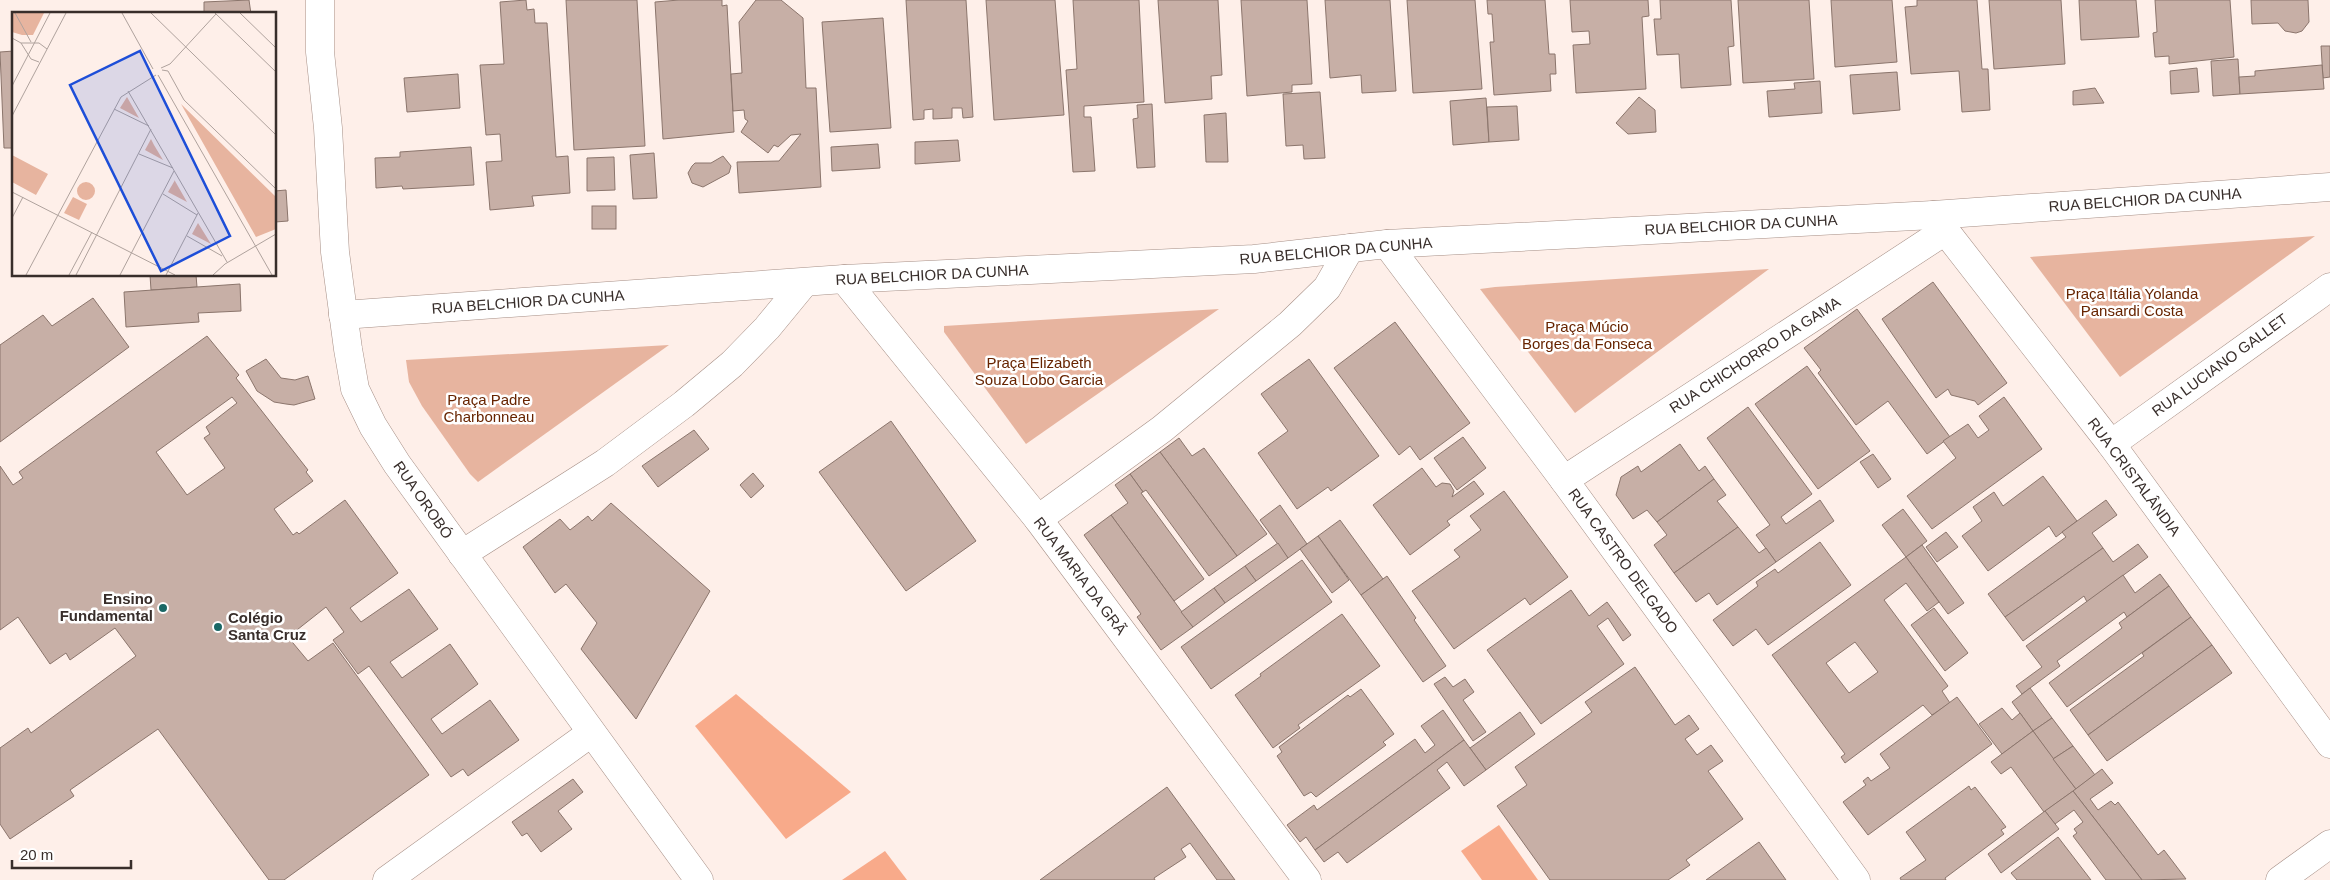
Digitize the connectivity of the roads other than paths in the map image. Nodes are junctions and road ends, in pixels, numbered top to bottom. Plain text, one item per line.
1 (301, 0) edge
2 (320, 0) edge
3 (320, 52) junction
4 (2330, 187) edge
5 (1939, 223) junction
6 (1387, 244) junction
7 (1350, 248) junction
8 (844, 279) junction
9 (804, 282) junction
10 (2330, 287) edge
11 (343, 315) junction
12 (2111, 444) junction
13 (1564, 480) junction
14 (1038, 519) junction
15 (462, 554) junction
16 (591, 733) junction
17 (2330, 744) edge
18 (2330, 844) edge
19 (387, 880) edge
20 (699, 880) edge
21 (1307, 880) edge
22 (1856, 880) edge
23 (2280, 880) edge

1 - 3 street, RUA OROBÓ
2 - 3 street, RUA OROBÓ
3 - 11 street, RUA OROBÓ
4 - 5 street, RUA BELCHIOR DA CUNHA
5 - 6 street, RUA BELCHIOR DA CUNHA
5 - 12 street, RUA CRISTALÂNDIA
5 - 13 street, RUA CHICHORRO DA GAMA
6 - 7 street, RUA BELCHIOR DA CUNHA
6 - 13 street, RUA CASTRO DELGADO
7 - 8 street, RUA BELCHIOR DA CUNHA
7 - 14 street
8 - 9 street, RUA BELCHIOR DA CUNHA
8 - 14 street, RUA MARIA DA GRÃ
9 - 11 street, RUA BELCHIOR DA CUNHA
9 - 15 street
10 - 12 street, RUA LUCIANO GALLET
11 - 15 street, RUA OROBÓ
12 - 17 street, RUA CRISTALÂNDIA
13 - 22 street, RUA CASTRO DELGADO
14 - 21 street, RUA MARIA DA GRÃ
15 - 16 street, RUA OROBÓ
16 - 19 street
16 - 20 street, RUA OROBÓ
18 - 23 street

